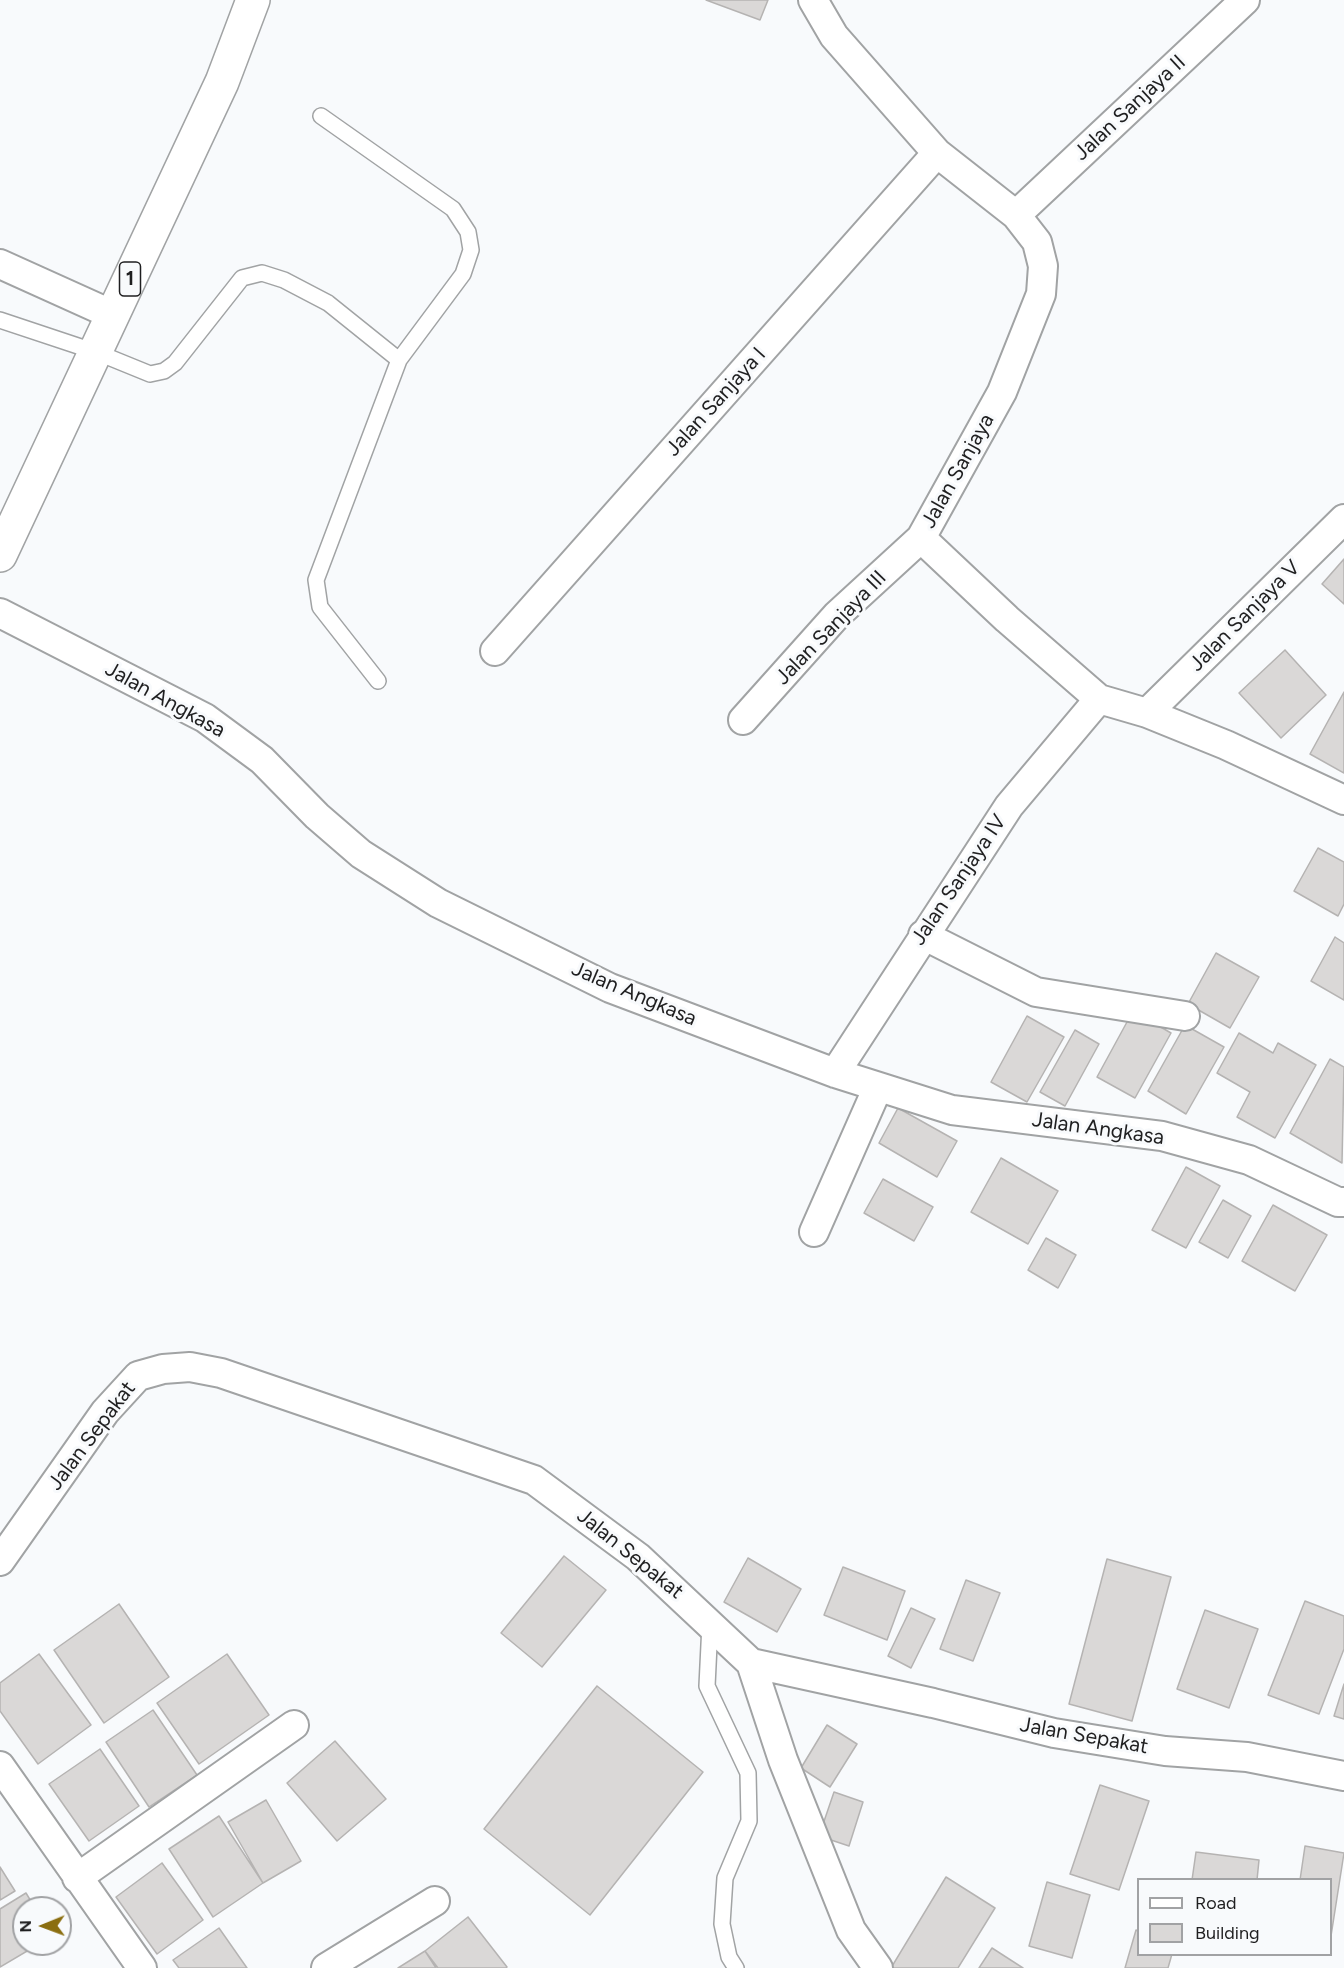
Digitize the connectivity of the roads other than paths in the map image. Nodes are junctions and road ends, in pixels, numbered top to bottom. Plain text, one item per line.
1 (253, 0) edge
2 (813, 0) edge
3 (1245, 0) edge
4 (321, 116) dead end
5 (937, 153) junction
6 (1016, 215) junction
7 (0, 264) edge
8 (113, 315) junction
9 (0, 320) edge
10 (96, 352) junction
11 (399, 360) junction
12 (1344, 519) edge
13 (921, 538) junction
14 (0, 555) edge
15 (0, 613) edge
16 (495, 651) dead end
17 (378, 681) dead end
18 (1099, 699) junction
19 (1147, 713) junction
20 (743, 720) dead end
21 (1344, 800) edge
22 (922, 935) junction
23 (1185, 1016) dead end
24 (835, 1073) junction
25 (878, 1088) junction
26 (1344, 1202) edge
27 (814, 1232) dead end
28 (0, 1561) edge
29 (710, 1622) junction
30 (751, 1663) junction
31 (294, 1725) dead end
32 (0, 1766) edge
33 (1344, 1776) edge
34 (77, 1878) junction
35 (435, 1902) dead end
36 (133, 1965) edge
37 (326, 1968) edge
38 (736, 1968) edge
39 (878, 1968) edge

1 - 8 highway, 1
2 - 5 street, Jalan Sanjaya
3 - 6 street, Jalan Sanjaya II
4 - 11 lane
5 - 6 street, Jalan Sanjaya
5 - 16 street, Jalan Sanjaya I
6 - 13 street, Jalan Sanjaya
7 - 8 street
8 - 10 highway, 1
9 - 10 lane
10 - 11 lane
10 - 14 highway, 1
11 - 17 lane
12 - 19 street, Jalan Sanjaya V
13 - 18 street, Jalan Sanjaya
13 - 20 street, Jalan Sanjaya III
15 - 24 street, Jalan Angkasa
18 - 19 street, Jalan Sanjaya
18 - 22 street, Jalan Sanjaya IV
19 - 21 street, Jalan Sanjaya
22 - 23 street
22 - 24 street, Jalan Sanjaya IV
24 - 25 street, Jalan Angkasa
25 - 26 street, Jalan Angkasa
25 - 27 street
28 - 29 street, Jalan Sepakat
29 - 30 street, Jalan Sepakat
29 - 38 lane
30 - 33 street, Jalan Sepakat
30 - 39 street
31 - 34 street
32 - 34 street
34 - 36 street
35 - 37 street

